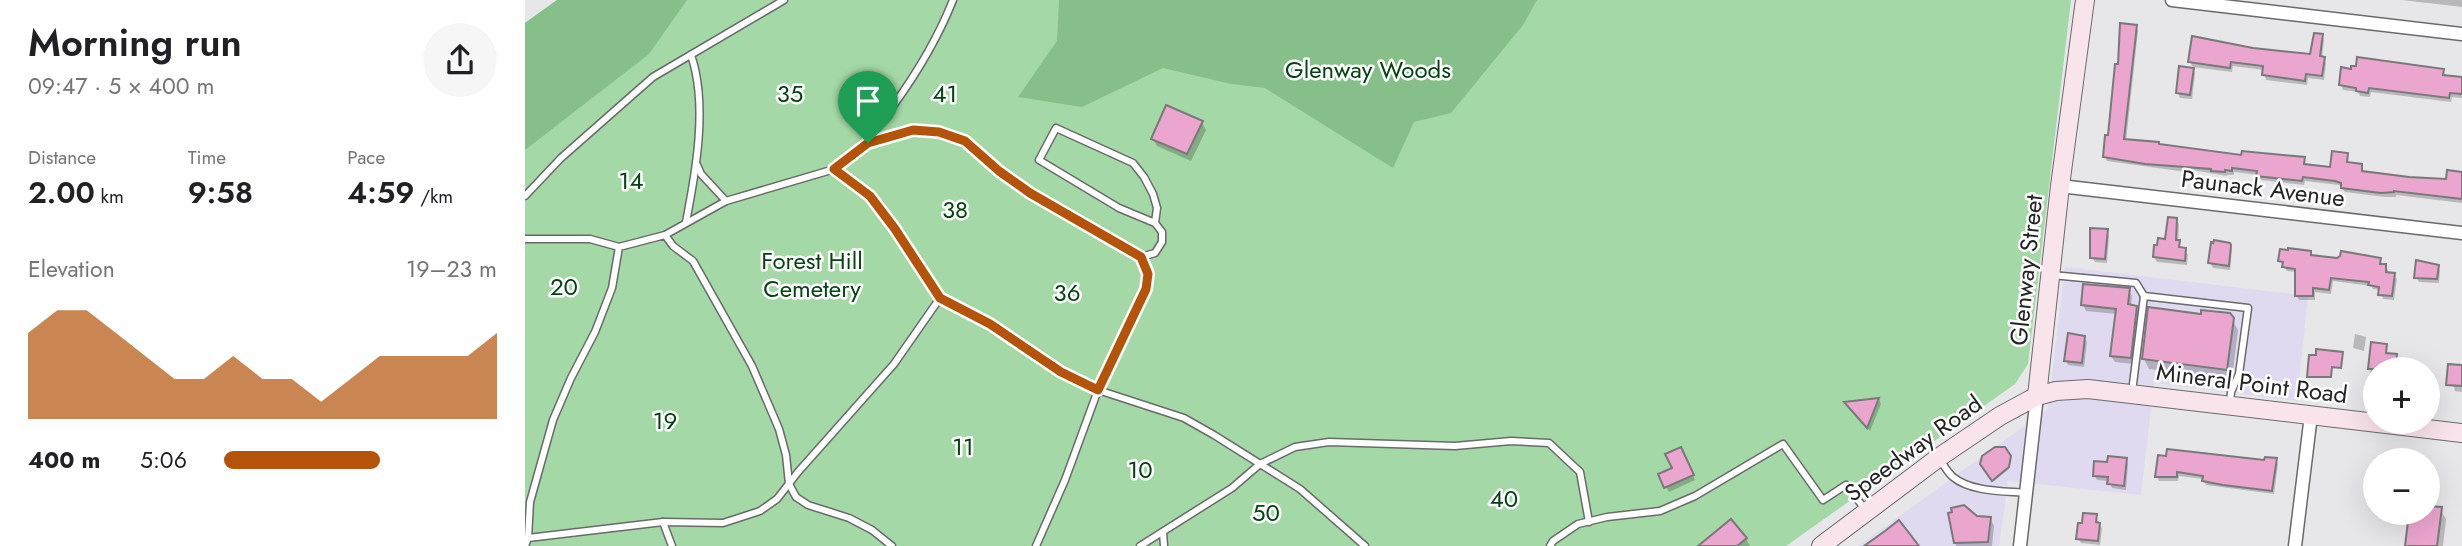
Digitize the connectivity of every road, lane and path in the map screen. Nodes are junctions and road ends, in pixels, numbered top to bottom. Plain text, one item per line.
1 (784, 0) edge
2 (953, 0) edge
3 (2085, 0) edge
4 (2172, 0) edge
5 (2462, 34) edge
6 (691, 54) junction
7 (868, 143) junction
8 (696, 163) junction
9 (834, 169) junction
10 (2060, 186) junction
11 (525, 196) edge
12 (726, 201) junction
13 (687, 222) junction
14 (1154, 223) junction
15 (2462, 233) edge
16 (664, 235) junction
17 (525, 239) edge
18 (619, 247) junction
19 (1141, 257) junction
20 (2050, 275) junction
21 (2144, 296) junction
22 (940, 298) junction
23 (1098, 390) junction
24 (2132, 394) junction
25 (2037, 396) junction
26 (2229, 405) junction
27 (2311, 415) junction
28 (2462, 433) edge
29 (1938, 458) junction
30 (1261, 464) junction
31 (789, 484) junction
32 (2026, 493) junction
33 (527, 500) edge
34 (1866, 511) junction
35 (663, 522) junction
36 (1589, 522) junction
37 (1163, 532) junction
38 (528, 538) junction
39 (525, 546) edge
40 (672, 546) edge
41 (893, 546) edge
42 (1036, 546) edge
43 (1140, 546) edge
44 (1164, 546) edge
45 (1365, 546) edge
46 (1550, 546) edge
47 (1821, 546) edge
48 (2020, 546) edge
49 (2295, 546) edge

1 - 6 lane
2 - 7 lane
3 - 10 main road, Glenway Street
4 - 5 street
6 - 8 lane
6 - 11 lane
7 - 9 lane
7 - 19 lane
8 - 12 lane
8 - 13 lane
9 - 12 lane
9 - 22 lane
10 - 15 street, Paunack Avenue
10 - 20 main road, Glenway Street
12 - 13 lane
13 - 16 lane
14 - 14 lane
14 - 19 lane
16 - 18 lane
16 - 31 lane
17 - 18 lane
18 - 33 lane
19 - 23 lane
20 - 21 lane
20 - 25 main road, Glenway Street
21 - 24 lane
21 - 26 lane
22 - 23 lane
22 - 31 lane
23 - 30 lane
23 - 42 lane
24 - 25 main road, Mineral Point Road
24 - 26 main road, Mineral Point Road
25 - 29 main road, Speedway Road
25 - 32 street, Glenway Street
26 - 27 main road, Mineral Point Road
27 - 28 main road, Mineral Point Road
27 - 49 street
29 - 32 lane
29 - 34 main road, Speedway Road
30 - 36 lane
30 - 37 lane
30 - 45 lane
31 - 35 lane
31 - 41 lane
32 - 48 street, Glenway Street
33 - 38 lane
34 - 36 lane
34 - 47 main road, Speedway Road
35 - 38 lane
35 - 40 lane
36 - 46 lane
37 - 43 lane
37 - 44 lane
38 - 39 lane

